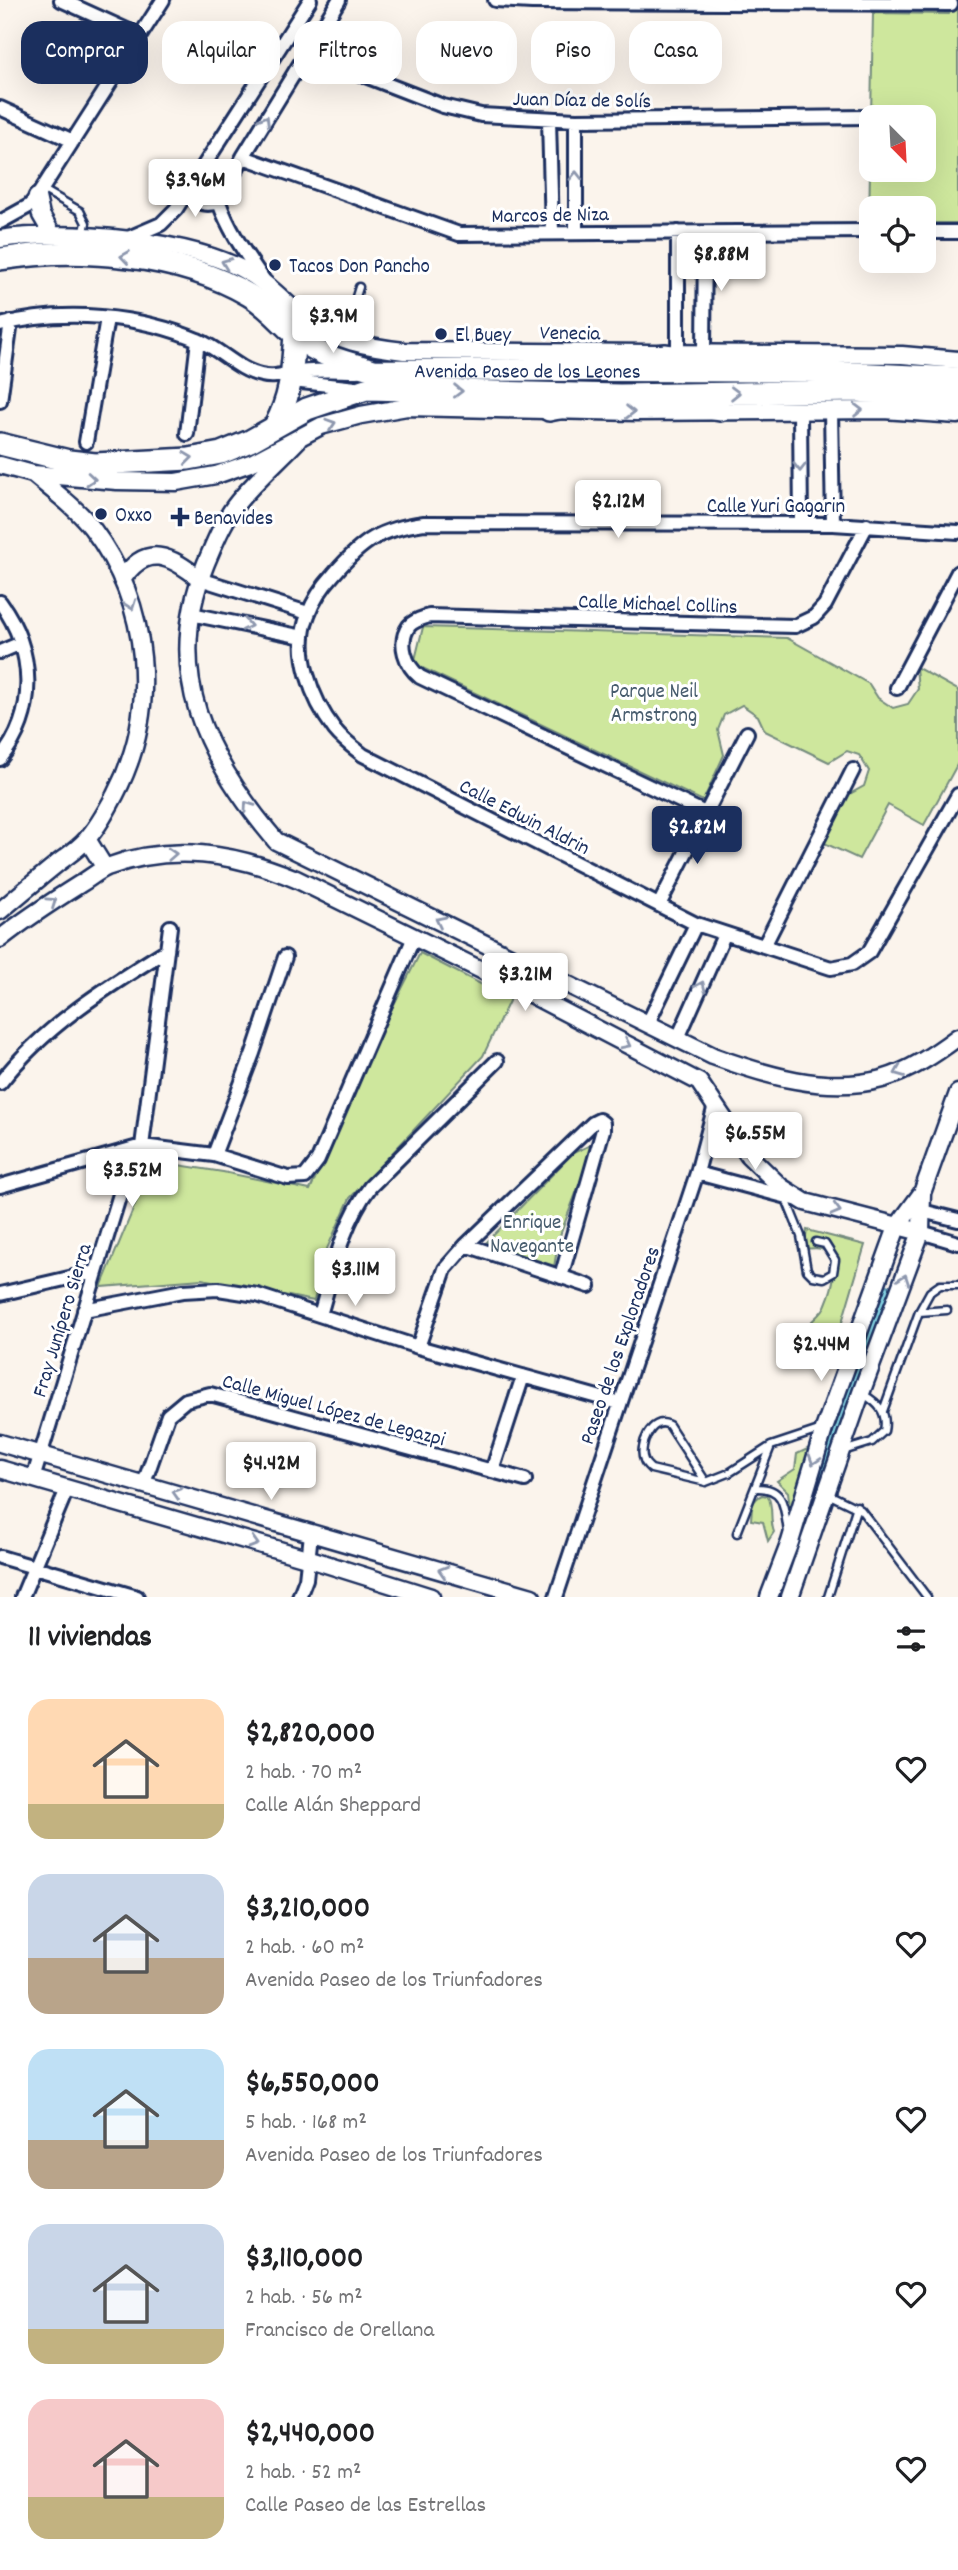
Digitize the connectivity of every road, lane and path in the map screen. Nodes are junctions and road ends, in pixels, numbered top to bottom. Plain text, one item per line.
1 (61, 0) edge
2 (163, 0) edge
3 (310, 0) edge
4 (339, 0) edge
5 (495, 0) edge
6 (682, 2) edge
7 (709, 2) edge
8 (951, 4) dead end
9 (107, 21) edge
10 (326, 21) edge
11 (148, 23) edge
12 (294, 73) edge
13 (110, 84) edge
14 (389, 84) edge
15 (0, 108) edge
16 (859, 117) edge
17 (550, 120) junction
18 (576, 120) junction
19 (74, 141) junction
20 (243, 157) junction
21 (190, 191) junction
22 (40, 193) junction
23 (219, 202) junction
24 (0, 222) edge
25 (859, 231) edge
26 (552, 232) junction
27 (576, 232) junction
28 (678, 232) junction
29 (936, 232) edge
30 (958, 232) edge
31 (705, 233) junction
32 (52, 234) junction
33 (83, 237) junction
34 (0, 239) edge
35 (123, 240) junction
36 (0, 259) edge
37 (268, 285) junction
38 (359, 287) dead end
39 (107, 318) junction
40 (5, 323) edge
41 (295, 335) junction
42 (343, 339) junction
43 (198, 340) junction
44 (704, 352) junction
45 (672, 353) junction
46 (958, 360) edge
47 (558, 371) junction
48 (289, 377) junction
49 (958, 377) edge
50 (370, 380) junction
51 (625, 395) junction
52 (958, 398) edge
53 (0, 401) edge
54 (549, 410) junction
55 (720, 410) junction
56 (800, 411) junction
57 (831, 411) junction
58 (958, 415) edge
59 (275, 426) junction
60 (187, 434) dead end
61 (298, 440) junction
62 (86, 442) dead end
63 (0, 444) edge
64 (0, 465) edge
65 (33, 474) junction
66 (801, 524) junction
67 (833, 524) junction
68 (867, 525) junction
69 (958, 532) edge
70 (958, 572) edge
71 (200, 579) junction
72 (122, 580) junction
73 (0, 603) edge
74 (191, 614) junction
75 (305, 625) junction
76 (20, 643) junction
77 (0, 652) edge
78 (897, 688) dead end
79 (747, 733) dead end
80 (0, 758) edge
81 (853, 770) dead end
82 (958, 794) edge
83 (705, 813) junction
84 (87, 839) junction
85 (276, 841) junction
86 (260, 864) junction
87 (106, 868) junction
88 (659, 905) junction
89 (0, 911) edge
90 (696, 924) junction
91 (170, 927) dead end
92 (724, 935) junction
93 (414, 937) junction
94 (0, 939) edge
95 (764, 946) junction
96 (167, 950) junction
97 (285, 957) dead end
98 (648, 1023) junction
99 (958, 1037) edge
100 (678, 1038) junction
101 (713, 1056) junction
102 (497, 1061) dead end
103 (699, 1082) junction
104 (0, 1083) edge
105 (958, 1093) edge
106 (715, 1105) junction
107 (142, 1146) junction
108 (214, 1155) junction
109 (697, 1173) junction
110 (0, 1186) edge
111 (785, 1197) junction
112 (805, 1202) junction
113 (916, 1209) junction
114 (958, 1220) edge
115 (897, 1227) junction
116 (921, 1232) junction
117 (816, 1242) dead end
118 (958, 1243) edge
119 (466, 1245) junction
120 (94, 1272) junction
121 (561, 1277) junction
122 (958, 1285) edge
123 (589, 1286) dead end
124 (0, 1294) edge
125 (84, 1310) junction
126 (947, 1310) dead end
127 (919, 1312) junction
128 (320, 1315) junction
129 (418, 1347) junction
130 (523, 1376) junction
131 (861, 1393) junction
132 (619, 1403) junction
133 (883, 1411) junction
134 (824, 1429) junction
135 (0, 1443) edge
136 (771, 1446) junction
137 (841, 1451) junction
138 (41, 1454) junction
139 (0, 1469) edge
140 (492, 1471) junction
141 (33, 1479) junction
142 (524, 1480) dead end
143 (706, 1482) junction
144 (144, 1483) junction
145 (756, 1488) junction
146 (67, 1489) junction
147 (826, 1494) junction
148 (857, 1506) junction
149 (737, 1533) dead end
150 (311, 1534) junction
151 (790, 1542) junction
152 (0, 1557) edge
153 (310, 1559) junction
154 (36, 1566) junction
155 (395, 1592) edge
156 (22, 1597) edge
157 (137, 1597) edge
158 (299, 1597) edge
159 (431, 1597) edge
160 (532, 1597) edge
161 (556, 1597) edge
162 (769, 1597) edge
163 (790, 1597) edge
164 (828, 1597) edge
165 (927, 1597) edge

1 - 9 street
2 - 11 street
3 - 21 street
4 - 10 street
5 - 6 street
6 - 7 street
7 - 8 street
20 -> 12 street
13 - 19 street
14 - 17 street, Juan Díaz de Solís
15 - 19 street
16 - 18 street, Juan Díaz de Solís
17 - 18 street, Juan Díaz de Solís
17 - 26 street
27 -> 18 street
19 - 22 street
20 - 23 street
20 - 26 street, Marcos de Niza
21 - 23 street
21 - 35 street
22 - 24 street
22 - 32 street
22 - 33 lane
23 - 37 street
25 - 31 street, Marcos de Niza
26 - 27 street, Marcos de Niza
27 - 28 street, Marcos de Niza
28 - 31 street, Marcos de Niza
28 - 45 street
29 - 30 street
31 - 44 street
32 - 33 street, Venecia
32 - 34 street, Venecia
33 - 35 street, Venecia
37 -> 35 street, Venecia
41 -> 36 main road, Avenida Paseo de los Leones
37 - 42 street, Venecia
38 - 42 lane
39 - 40 street
39 - 43 street
39 - 62 street
40 - 53 street
41 - 48 main road
41 - 50 main road, Avenida Paseo de los Leones
42 - 45 street, Venecia
43 - 48 street
43 - 60 street
44 - 45 street, Venecia
44 - 46 street, Venecia
45 - 47 main road
47 - 49 main road, Avenida Paseo de los Leones
47 - 50 main road, Avenida Paseo de los Leones
48 - 50 street
48 - 50 street
48 - 59 main road
50 -> 51 main road, Avenida Paseo de los Leones
50 - 59 main road, Avenida Paseo de los Leones
51 -> 52 main road, Avenida Paseo de los Leones
51 - 54 main road
51 - 55 main road
54 -> 55 street
61 -> 54 street
55 - 56 street
56 - 57 street
56 -> 66 street
57 -> 58 street
57 - 67 street
63 -> 59 main road, Avenida Paseo de los Leones
65 -> 61 street
61 - 71 street
64 - 65 street
65 - 72 street
66 - 67 street, Calle Yuri Gagarin
66 - 75 street, Calle Yuri Gagarin
67 - 68 street, Calle Yuri Gagarin
68 - 69 street, Calle Yuri Gagarin
68 - 83 street, Calle Michael Collins
70 - 78 street
71 - 72 street
71 - 74 street
71 - 75 street
72 -> 84 street
73 - 76 street
74 -> 75 street
85 -> 74 street
75 - 88 street, Calle Edwin Aldrin
76 - 77 street
76 - 80 street
79 - 83 street
81 - 95 street
82 - 95 street, Calle Edwin Aldrin
83 - 88 street
84 - 87 street
84 - 89 street
85 - 86 street
98 -> 85 street
87 -> 86 street
86 - 93 street
94 -> 87 street
88 - 90 street, Calle Edwin Aldrin
90 - 92 street, Calle Edwin Aldrin
90 - 98 street
91 - 96 street, Fray Junípero Sierra
92 - 95 street, Calle Edwin Aldrin
100 -> 92 street
93 -> 103 street
93 - 108 street
96 - 104 street
96 - 107 street, Fray Junípero Sierra
97 - 108 street
98 - 100 street
99 -> 101 street
100 - 101 street
101 - 103 street
102 - 128 street
103 - 106 street
105 - 113 street
106 - 109 street, Paseo de los Exploradores
106 - 112 street
107 - 108 street
107 - 110 street
107 - 120 street, Fray Junípero Sierra
109 - 111 street
109 - 132 street, Paseo de los Exploradores
111 - 112 street
111 - 117 lane
112 -> 115 street
113 - 114 street
113 - 115 street
113 - 116 street
115 - 116 street
115 - 134 street
116 - 118 street
131 -> 116 street
119 - 121 street
119 - 121 street
119 - 129 street
120 - 124 street
120 - 125 street, Fray Junípero Sierra
121 - 123 street
122 - 127 lane
125 - 128 street
125 - 138 street, Fray Junípero Sierra
126 - 127 lane
127 - 133 lane
128 - 129 street
129 - 130 street
130 - 132 street
130 - 140 street
131 - 133 lane
131 - 137 street
132 - 161 street, Paseo de los Exploradores
133 - 137 lane
134 - 136 lane
134 -> 151 street
135 - 138 street
136 - 143 lane
136 - 145 lane
137 - 147 street
138 - 141 street, Fray Junípero Sierra
138 - 144 street
139 - 141 street
140 - 142 street, Calle Miguel López de Legazpi
140 - 144 street, Calle Miguel López de Legazpi
141 - 146 street
143 - 143 lane
150 -> 144 street
145 - 149 lane
145 - 151 lane
146 -> 153 street
146 - 154 street
147 - 148 lane
147 - 163 street
148 - 164 lane
148 - 165 lane
150 - 153 street
160 -> 150 street
151 - 162 street
152 - 154 street
153 - 155 street
153 - 158 street
154 - 156 street
154 - 157 street
155 - 159 street

